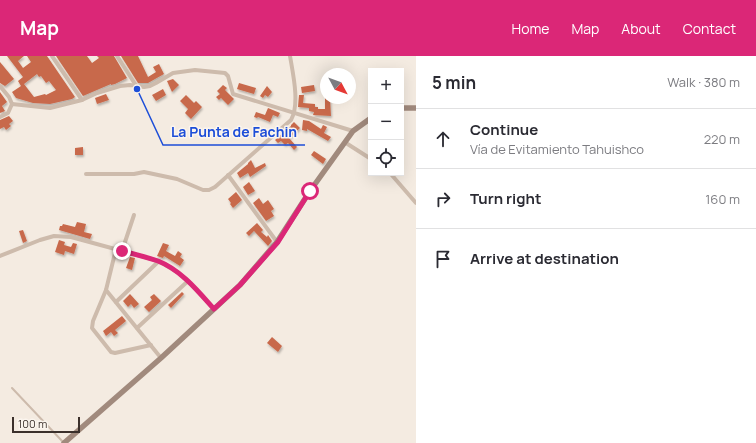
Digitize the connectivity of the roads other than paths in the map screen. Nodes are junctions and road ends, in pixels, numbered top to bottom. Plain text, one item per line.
1 (52, 56) edge
2 (117, 56) edge
3 (290, 56) edge
4 (0, 86) edge
5 (137, 87) junction
6 (82, 100) junction
7 (12, 104) junction
8 (404, 108) edge
9 (416, 108) edge
10 (295, 113) junction
11 (0, 117) edge
12 (368, 120) edge
13 (353, 131) junction
14 (346, 143) junction
15 (368, 157) edge
16 (86, 174) dead end
17 (228, 175) junction
18 (393, 176) edge
19 (416, 203) edge
20 (134, 215) dead end
21 (278, 242) junction
22 (116, 249) junction
23 (122, 251) junction
24 (0, 256) edge
25 (159, 261) junction
26 (188, 281) junction
27 (106, 290) junction
28 (116, 302) junction
29 (214, 309) junction
30 (137, 328) junction
31 (151, 345) junction
32 (161, 358) junction
33 (12, 388) dead end
34 (64, 443) edge

1 - 6 street
2 - 5 street
3 - 10 street
4 - 7 street
5 - 6 street
5 - 10 street
6 - 7 street
7 - 11 street
8 - 9 main road
10 - 13 street
10 - 17 street
12 - 13 main road
13 - 14 main road
14 - 15 street
14 - 21 main road
16 - 17 street
17 - 21 street
18 - 19 street
20 - 23 street
21 - 29 main road
22 - 23 street
22 - 24 street
22 - 27 street
23 - 25 street
25 - 26 street
25 - 28 street
26 - 29 street
26 - 30 street
27 - 28 street
27 - 31 street
28 - 30 street
29 - 32 main road
30 - 31 street
31 - 32 street
32 - 34 main road
33 - 34 lane

